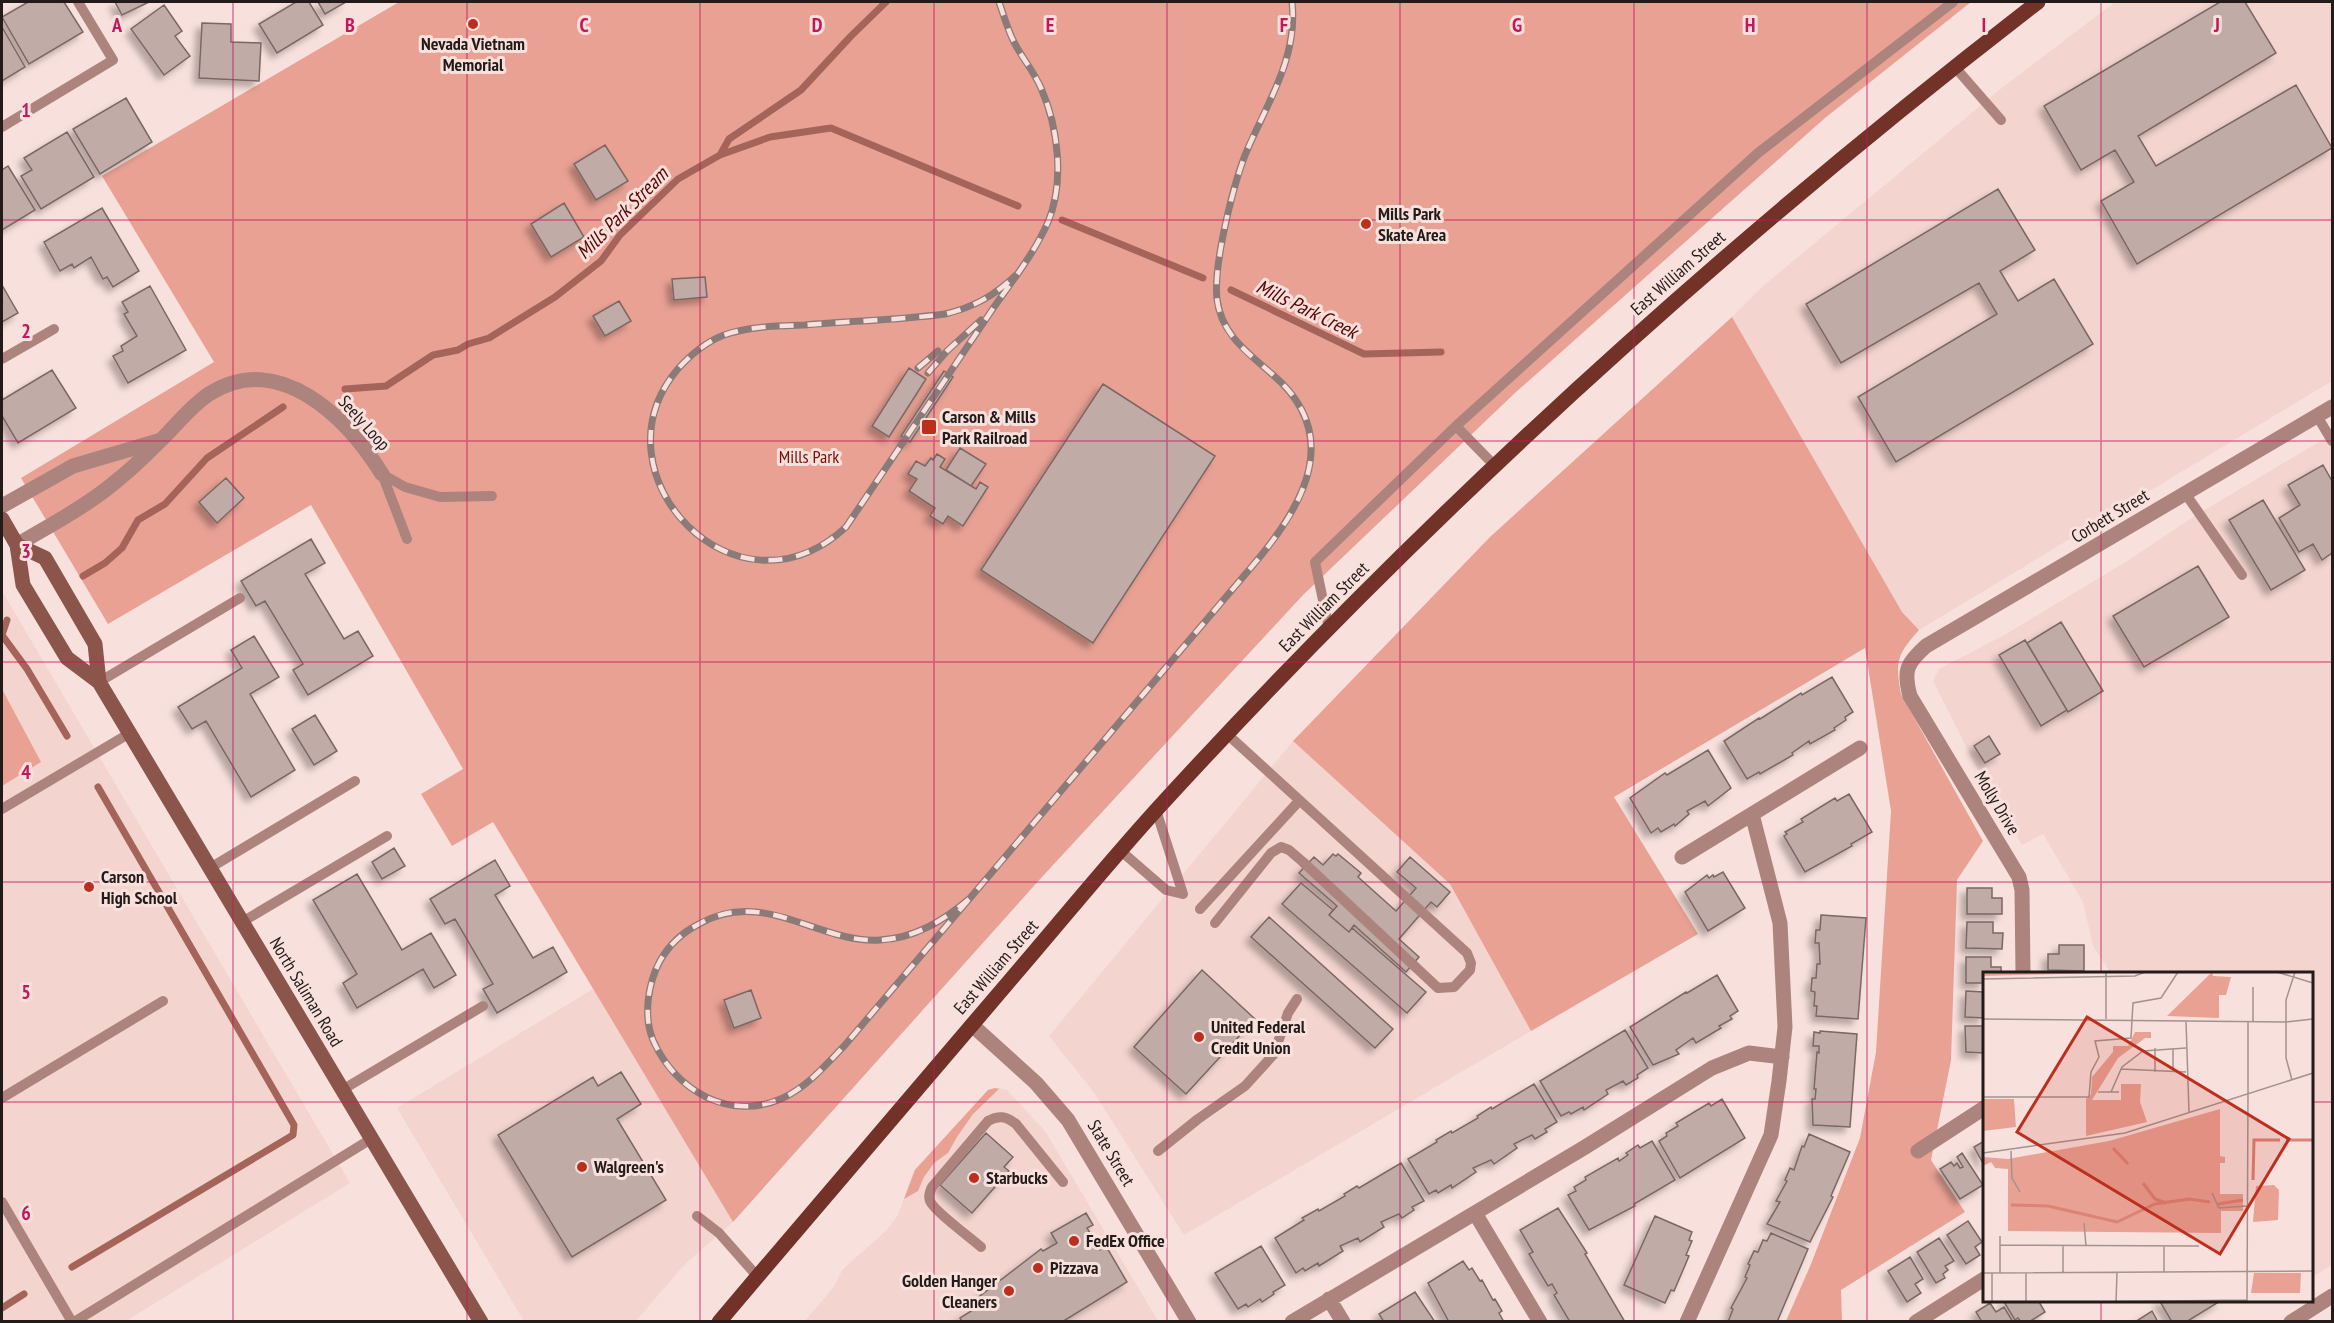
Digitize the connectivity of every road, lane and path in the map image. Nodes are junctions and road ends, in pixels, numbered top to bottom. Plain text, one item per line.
1 (78, 2) edge
2 (1953, 2) edge
3 (2038, 2) edge
4 (1954, 66) junction
5 (2001, 120) dead end
6 (2, 127) edge
7 (54, 329) dead end
8 (2, 359) edge
9 (2332, 407) edge
10 (2317, 416) junction
11 (1456, 426) junction
12 (161, 441) junction
13 (2332, 441) edge
14 (1495, 466) junction
15 (381, 474) junction
16 (2186, 493) junction
17 (492, 496) dead end
18 (2, 506) edge
19 (2, 519) edge
20 (406, 539) dead end
21 (17, 545) junction
22 (2242, 575) dead end
23 (240, 598) dead end
24 (1329, 629) junction
25 (1909, 661) joint
26 (99, 682) junction
27 (130, 733) junction
28 (1227, 734) junction
29 (1860, 748) dead end
30 (355, 781) dead end
31 (1299, 801) junction
32 (2, 809) edge
33 (1156, 810) junction
34 (1752, 814) junction
35 (387, 836) dead end
36 (1121, 851) junction
37 (1682, 857) dead end
38 (210, 868) junction
39 (1200, 909) dead end
40 (242, 922) junction
41 (1215, 923) dead end
42 (2023, 972) edge
43 (1297, 999) dead end
44 (164, 1001) dead end
45 (483, 1006) dead end
46 (972, 1025) junction
47 (1782, 1057) junction
48 (342, 1090) junction
49 (2, 1098) edge
50 (1983, 1109) edge
51 (372, 1139) junction
52 (1158, 1151) dead end
53 (1918, 1151) dead end
54 (1063, 1182) dead end
55 (2, 1202) edge
56 (1475, 1213) junction
57 (697, 1216) dead end
58 (981, 1247) dead end
59 (757, 1276) junction
60 (1983, 1280) edge
61 (2332, 1296) edge
62 (1329, 1299) junction
63 (73, 1322) edge
64 (481, 1322) edge
65 (719, 1322) edge
66 (1189, 1322) edge
67 (1292, 1322) edge
68 (1343, 1322) edge
69 (1540, 1322) edge
70 (1688, 1322) edge
71 (1916, 1322) edge
72 (2291, 1322) edge

1 - 6 lane
2 - 11 lane
3 - 4 main road, East William Street
4 - 5 lane
4 - 14 main road, East William Street
7 - 8 lane
9 - 10 street, Corbett Street
10 - 13 lane
10 - 16 street, Corbett Street
11 - 14 lane
11 - 24 lane
12 - 15 street, Seely Loop
12 - 18 street
12 - 21 street, Seely Loop
14 - 24 main road, East William Street
15 - 17 lane, Seely Loop
15 - 20 lane, Seely Loop
16 - 22 lane
16 - 25 street, Corbett Street
19 - 21 main road, North Saliman Road
21 - 26 main road, North Saliman Road
21 - 26 main road, North Saliman Road
23 - 26 lane
24 - 28 main road, East William Street
25 - 42 street, Molly Drive
26 - 27 main road, North Saliman Road
27 - 32 lane
27 - 38 main road, North Saliman Road
28 - 31 lane
28 - 33 main road, East William Street
29 - 34 street
30 - 38 lane
31 - 39 lane
31 - 41 lane
33 - 36 main road, East William Street
33 - 36 lane
34 - 37 street
34 - 47 street
35 - 40 lane
36 - 46 main road, East William Street
38 - 40 main road, North Saliman Road
40 - 48 main road, North Saliman Road
43 - 52 lane
44 - 49 lane
45 - 48 lane
46 - 59 main road, East William Street
46 - 66 street, State Street
47 - 56 street
47 - 70 street
48 - 51 main road, North Saliman Road
50 - 53 street
51 - 63 lane
51 - 64 main road, North Saliman Road
54 - 58 lane
55 - 63 lane
56 - 62 street
56 - 69 street
57 - 59 lane
59 - 65 main road, East William Street
60 - 71 street
61 - 72 street
62 - 67 street
62 - 68 street

